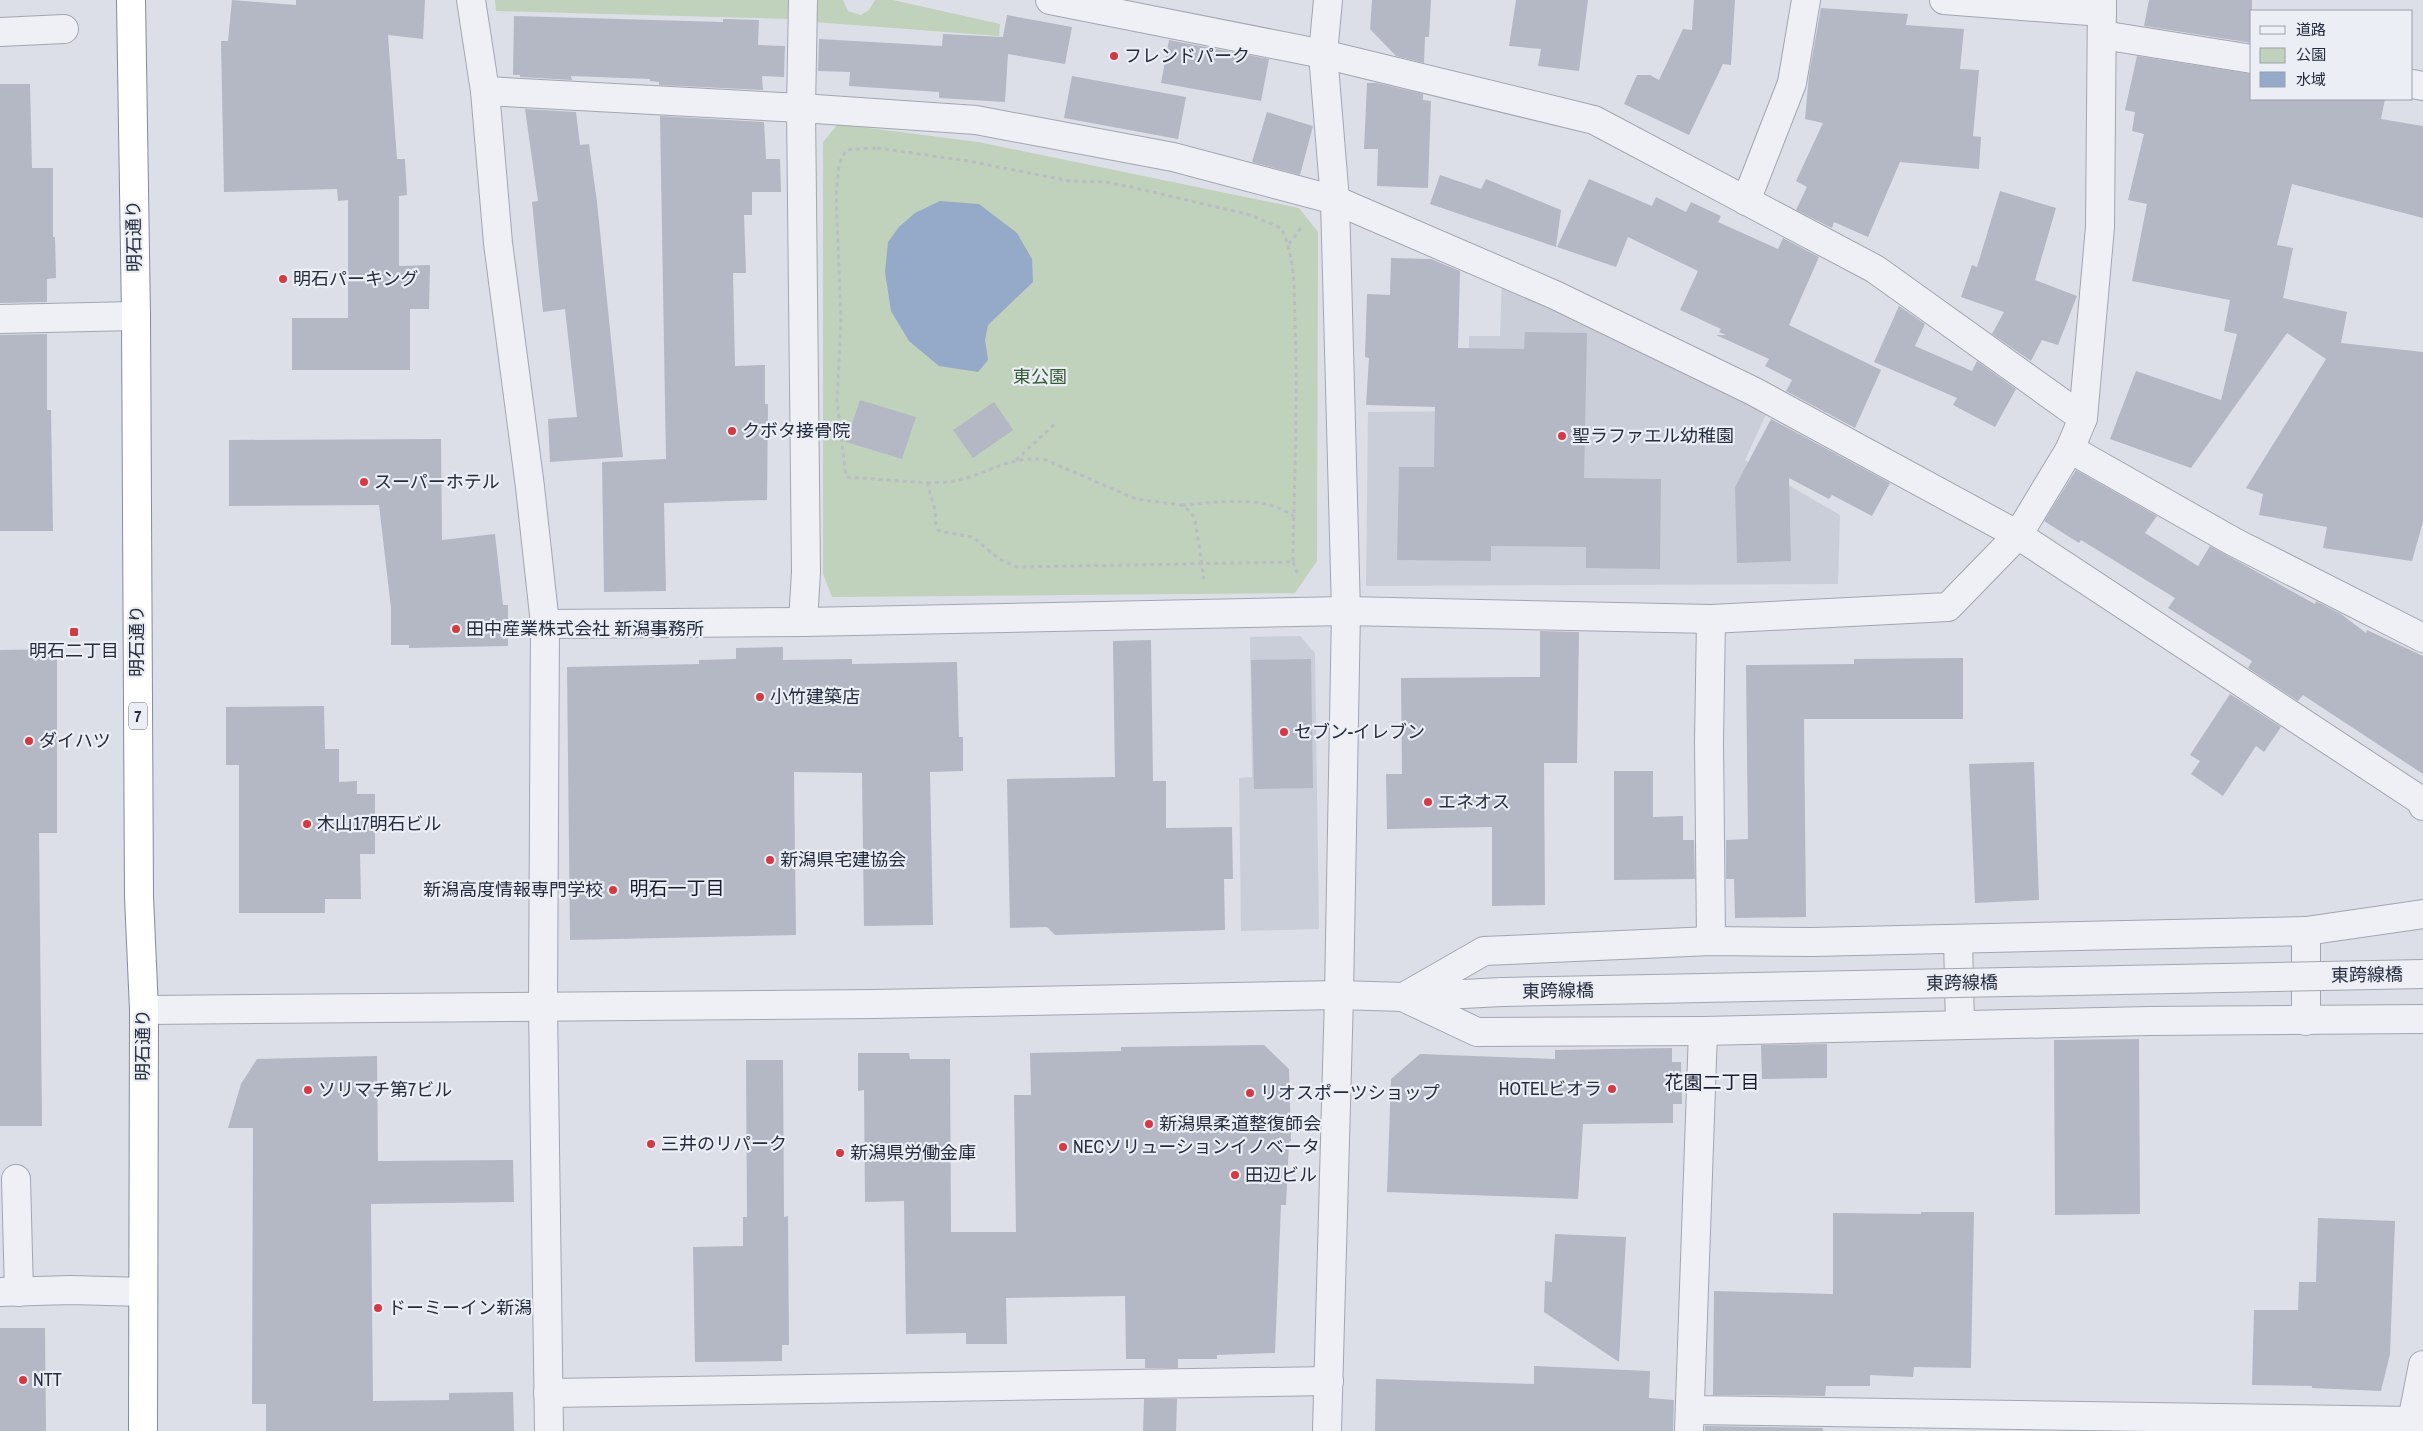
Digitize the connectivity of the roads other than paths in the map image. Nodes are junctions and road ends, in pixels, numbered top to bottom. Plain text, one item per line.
1 (131, 0) edge
2 (471, 0) edge
3 (803, 0) edge
4 (1050, 0) edge
5 (1328, 0) edge
6 (1806, 0) edge
7 (1944, 0) edge
8 (2102, 16) edge
9 (64, 29) dead end
10 (0, 32) edge
11 (1323, 54) junction
12 (2250, 58) edge
13 (485, 91) junction
14 (801, 108) junction
15 (1335, 200) junction
16 (1746, 201) junction
17 (136, 316) junction
18 (0, 319) edge
19 (2083, 418) junction
20 (2070, 449) junction
21 (2018, 535) junction
22 (1346, 611) junction
23 (1711, 619) junction
24 (803, 622) junction
25 (545, 624) junction
26 (2423, 638) edge
27 (2423, 806) edge
28 (2423, 914) edge
29 (2306, 931) junction
30 (1958, 939) junction
31 (1712, 941) junction
32 (2423, 974) edge
33 (1339, 995) junction
34 (1404, 997) junction
35 (543, 1005) junction
36 (144, 1010) junction
37 (2423, 1019) edge
38 (2306, 1021) junction
39 (1960, 1026) junction
40 (1703, 1031) junction
41 (16, 1179) dead end
42 (9, 1292) edge
43 (142, 1292) junction
44 (2423, 1365) edge
45 (1329, 1381) junction
46 (548, 1393) junction
47 (1689, 1420) edge
48 (2412, 1426) edge
49 (143, 1431) edge
50 (549, 1431) edge
51 (1327, 1431) edge

1 - 17 highway, 明石通り / 7
2 - 13 street
3 - 14 street
4 - 11 street
5 - 11 street
6 - 16 street
7 - 8 street
8 - 12 street
8 - 19 street
9 - 10 street
11 - 15 street
11 - 16 street
13 - 14 street
13 - 25 street
14 - 15 street
14 - 24 street
15 - 21 street
15 - 22 street
16 - 19 street
17 - 18 street
17 - 36 highway, 明石通り / 7
19 - 20 street
20 - 21 street
20 - 26 street
21 - 23 street
21 - 27 street
22 - 23 street
22 - 24 street
22 - 33 street
23 - 31 street
24 - 25 street
25 - 35 street
28 - 29 street
29 - 30 street
29 - 38 street
30 - 31 street
30 - 39 street
31 - 34 street
32 - 34 street, 東跨線橋, bridge
33 - 34 street, 東跨線橋
33 - 35 street, 東跨線橋
33 - 45 street
34 - 40 street
35 - 36 street, 東跨線橋
35 - 46 street
36 - 43 highway, 明石通り / 7
37 - 38 street
38 - 39 street
39 - 40 street
40 - 47 street
41 - 42 street
42 - 43 street
43 - 49 highway, 明石通り / 7
44 - 48 street
45 - 46 street
45 - 51 street
46 - 50 street
47 - 48 street

